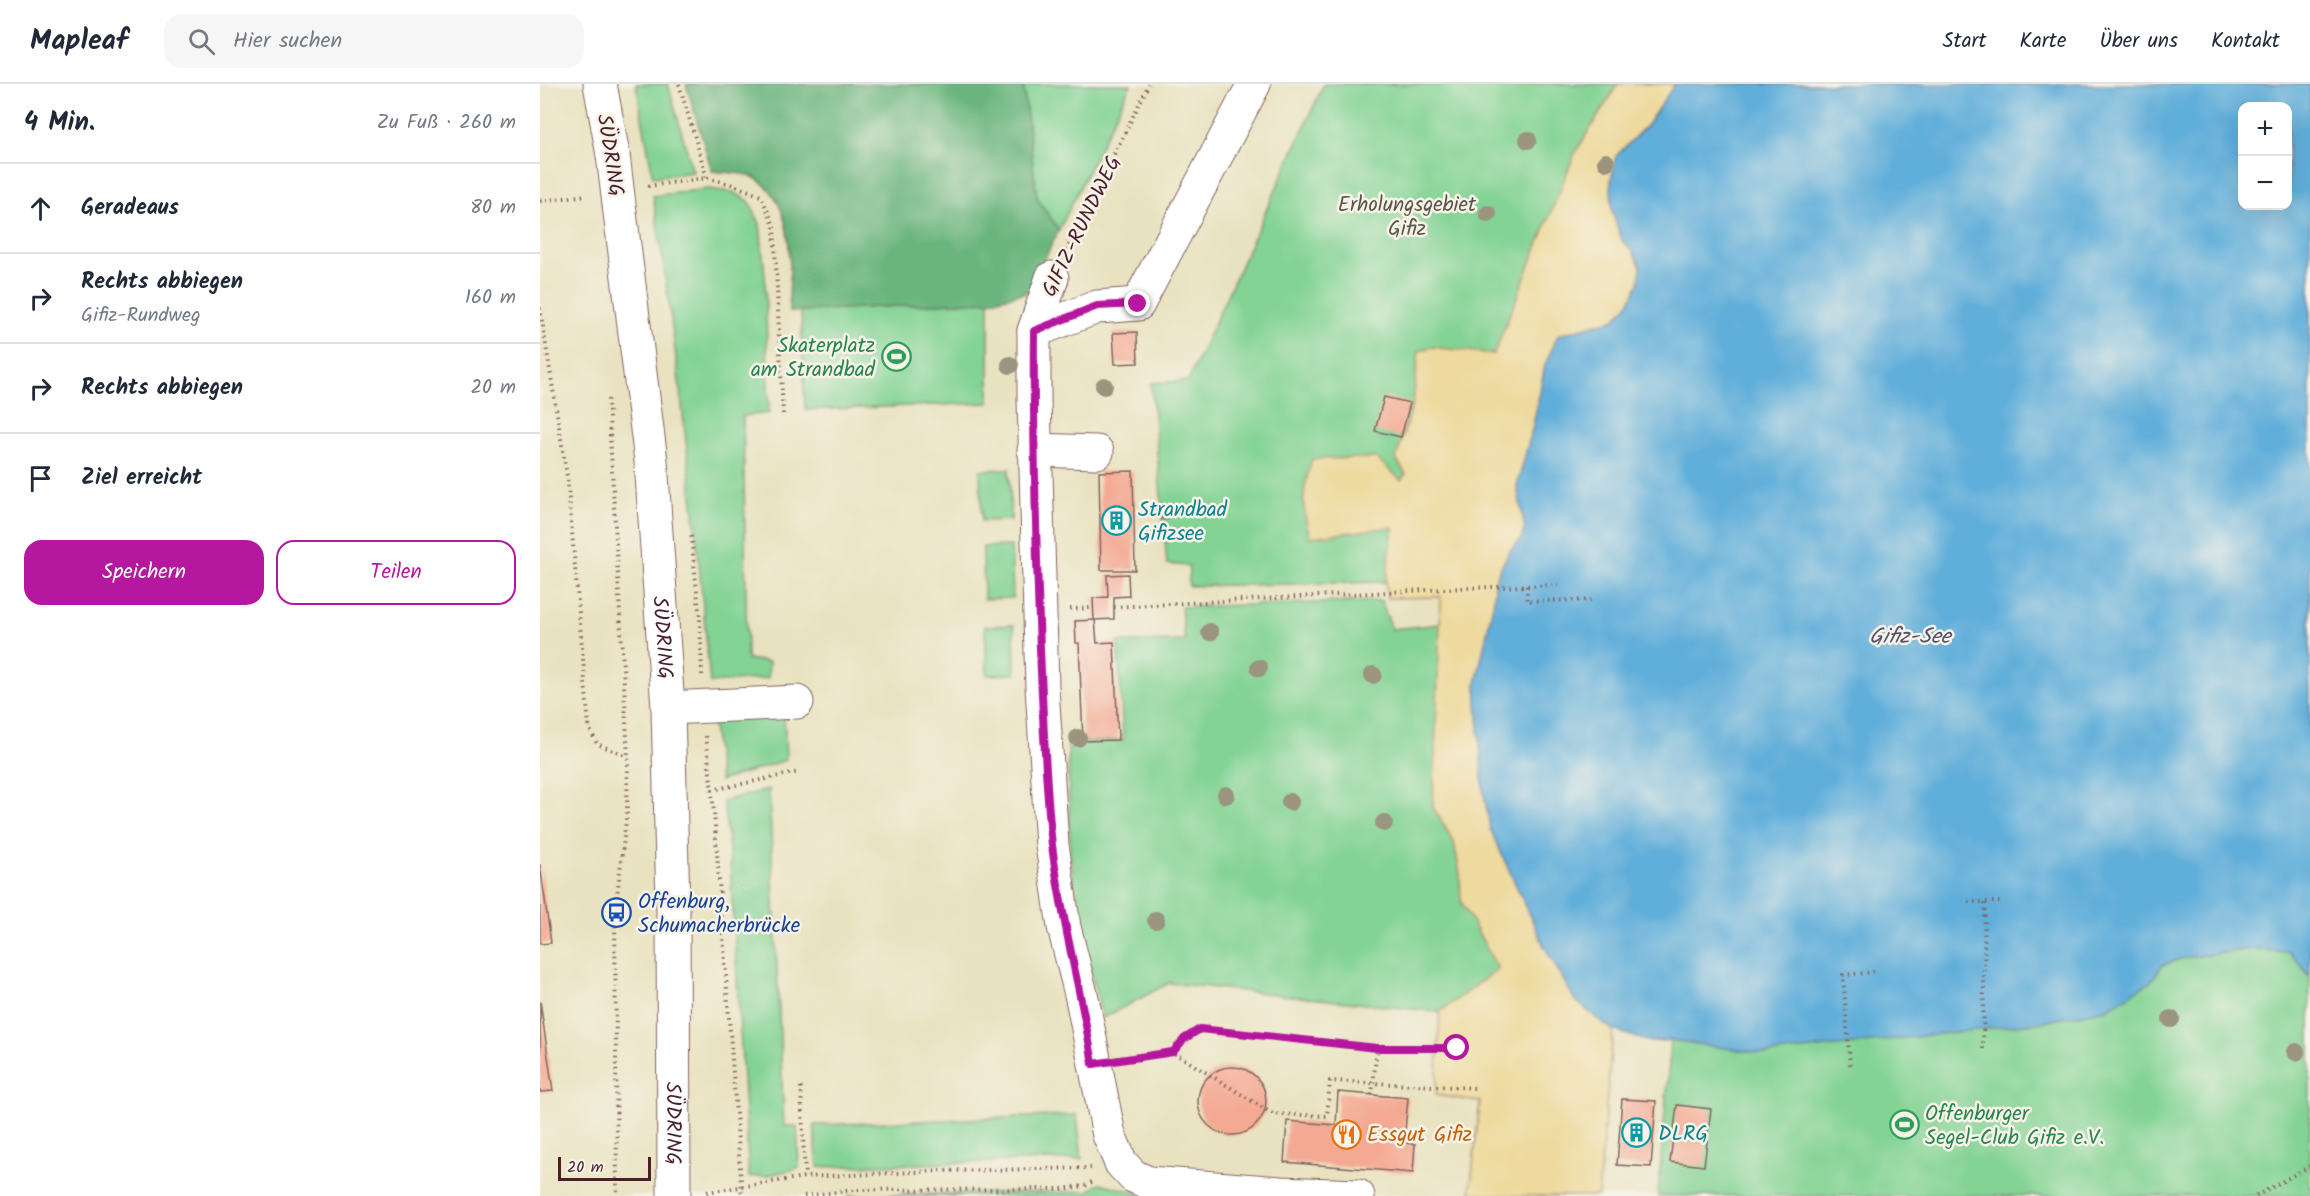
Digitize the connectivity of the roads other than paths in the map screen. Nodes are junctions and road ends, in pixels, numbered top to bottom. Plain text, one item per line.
1 (600, 84) edge
2 (1254, 84) edge
3 (1052, 278) road end
4 (1034, 331) junction
5 (1034, 450) junction
6 (1097, 452) dead end
7 (797, 702) dead end
8 (668, 708) junction
9 (688, 1194) edge
10 (1358, 1196) edge

1 - 8 street, SÜDRING, bridge
2 - 4 street
3 - 4 street, GIFIZ-RUNDWEG
4 - 5 street, GIFIZ-RUNDWEG
5 - 6 street
5 - 10 street, GIFIZ-RUNDWEG
7 - 8 street
8 - 9 street, SÜDRING

